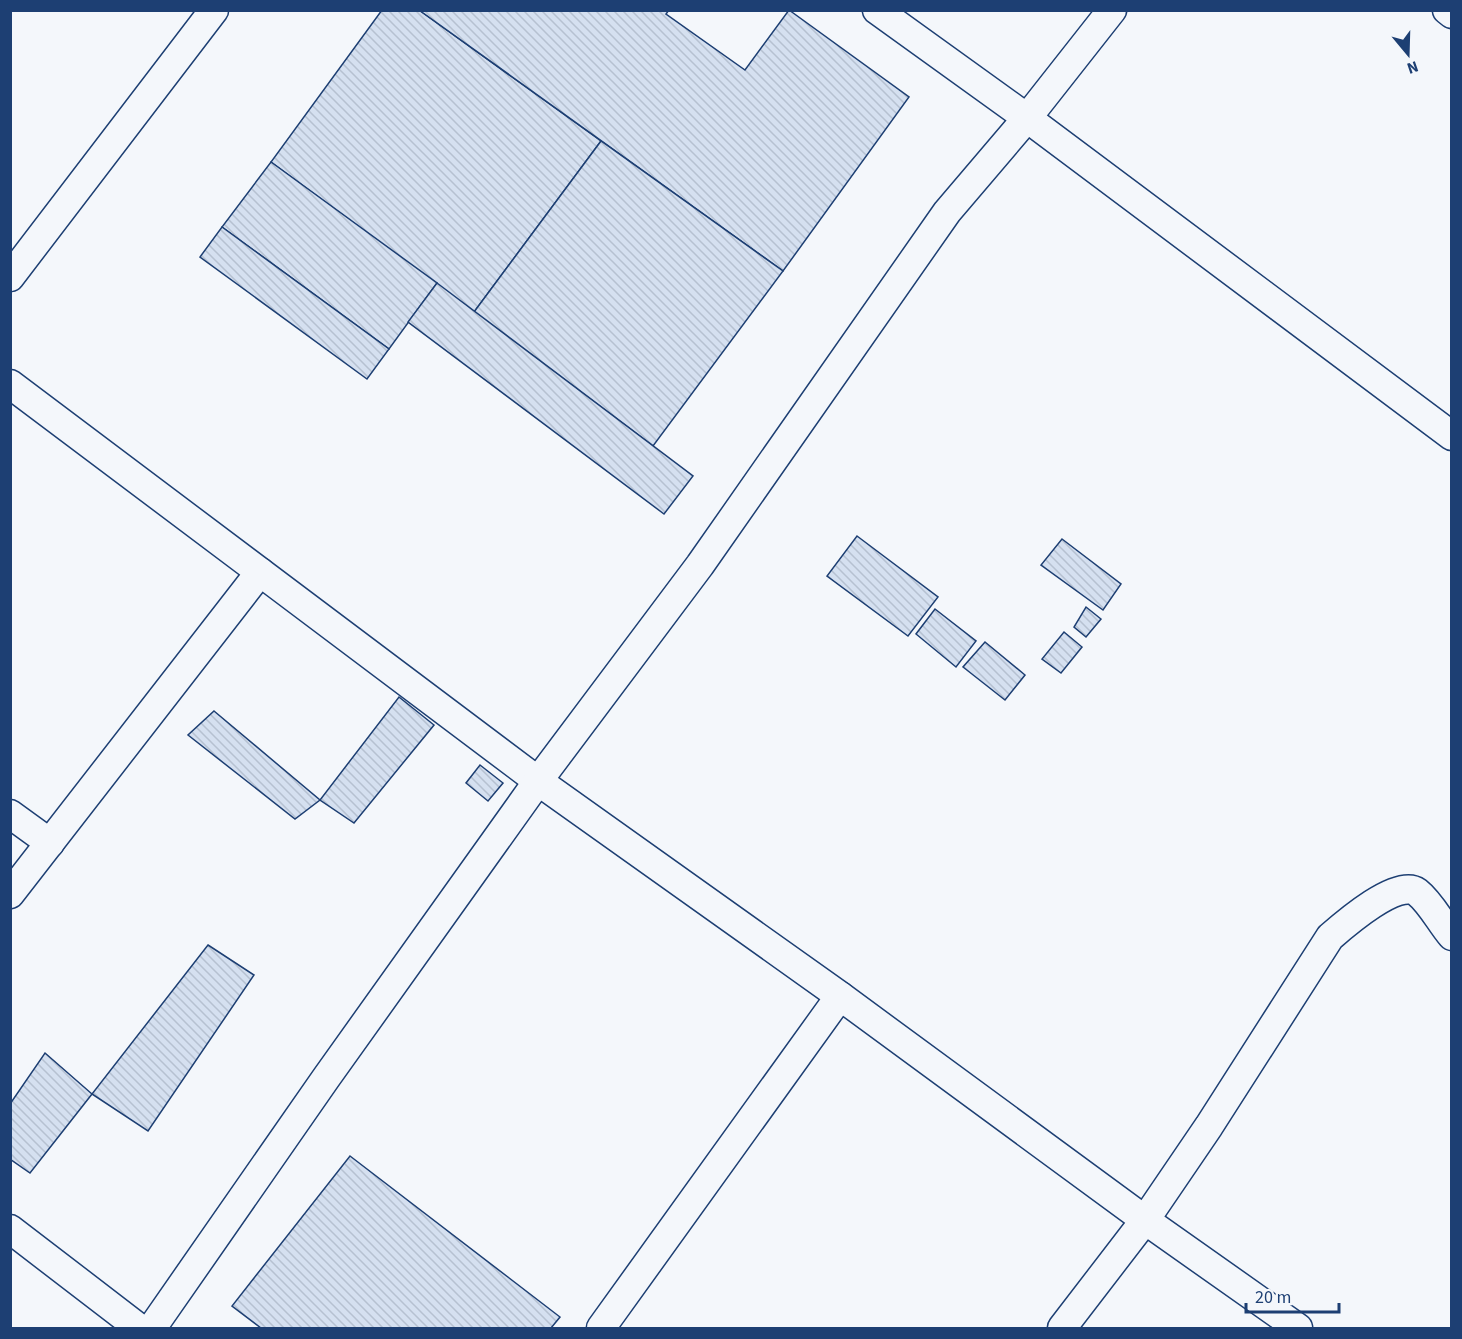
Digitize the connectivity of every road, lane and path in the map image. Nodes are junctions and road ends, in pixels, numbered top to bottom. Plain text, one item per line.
1 (214, 10) edge
2 (877, 10) edge
3 (1112, 10) edge
4 (1447, 10) edge
5 (1452, 14) edge
6 (1027, 118) junction
7 (10, 277) edge
8 (10, 384) edge
9 (1452, 436) edge
10 (260, 572) junction
11 (538, 781) junction
12 (10, 814) edge
13 (50, 843) junction
14 (10, 894) edge
15 (1452, 936) edge
16 (840, 996) junction
17 (1145, 1220) junction
18 (10, 1229) edge
19 (139, 1329) edge
20 (152, 1329) edge
21 (601, 1329) edge
22 (1062, 1329) edge
23 (1298, 1329) edge

1 - 7 street
2 - 6 street
3 - 6 street
4 - 5 street
6 - 9 street
6 - 11 street
8 - 10 street
10 - 11 street
10 - 13 street
11 - 16 street
11 - 20 street
12 - 13 street
13 - 14 street
15 - 17 street
16 - 17 street
16 - 21 street
17 - 22 street
17 - 23 street
18 - 19 street

